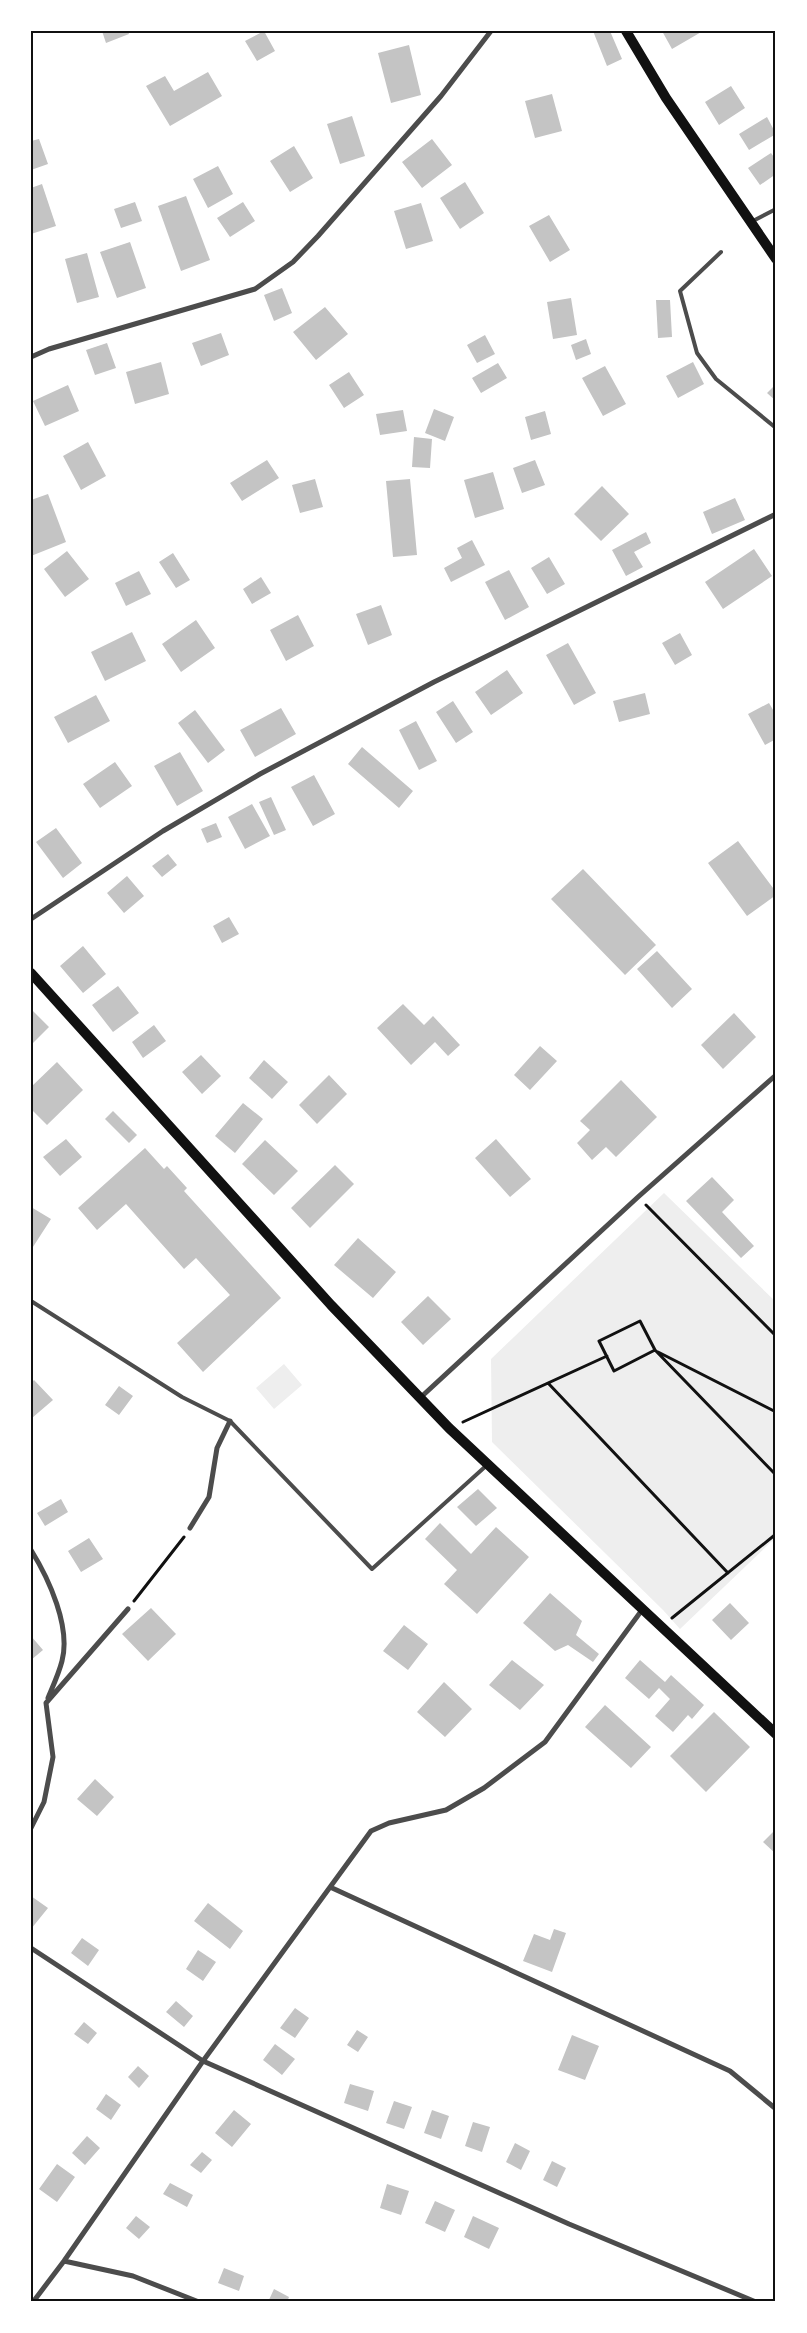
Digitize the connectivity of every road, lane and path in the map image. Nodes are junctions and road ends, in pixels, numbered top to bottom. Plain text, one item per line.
1 (491, 31) edge
2 (626, 31) edge
3 (776, 209) edge
4 (751, 222) junction
5 (722, 252) dead end
6 (776, 259) edge
7 (31, 357) edge
8 (776, 428) edge
9 (776, 514) edge
10 (31, 920) edge
11 (31, 973) edge
12 (776, 1075) edge
13 (638, 1197) junction
14 (31, 1301) edge
15 (776, 1336) edge
16 (655, 1350) junction
17 (607, 1356) junction
18 (548, 1383) junction
19 (420, 1398) junction
20 (776, 1412) edge
21 (230, 1421) junction
22 (448, 1428) junction
23 (487, 1465) junction
24 (776, 1475) edge
25 (190, 1528) joint
26 (775, 1535) edge
27 (31, 1550) edge
28 (728, 1572) junction
29 (128, 1609) joint
30 (642, 1610) junction
31 (659, 1626) junction
32 (46, 1703) junction
33 (776, 1734) edge
34 (31, 1828) edge
35 (330, 1887) junction
36 (31, 1948) edge
37 (203, 2061) junction
38 (776, 2109) edge
39 (64, 2261) junction
40 (33, 2302) edge
41 (199, 2302) edge
42 (756, 2302) edge

1 - 7 street
2 - 4 main road
3 - 4 lane
4 - 6 main road
5 - 8 lane
9 - 10 street
11 - 19 main road
12 - 13 street
13 - 15 path
13 - 19 street
14 - 21 lane
16 - 17 path
16 - 17 path
16 - 20 path
16 - 24 path
17 - 18 path
18 - 22 path
18 - 28 path
19 - 22 main road
21 - 23 lane
21 - 25 street
22 - 23 main road
23 - 30 main road
25 - 29 path
26 - 28 path
27 - 32 street
28 - 31 path
29 - 32 street
30 - 31 main road
30 - 35 street
31 - 33 main road
32 - 34 street
35 - 37 street
35 - 38 street
36 - 37 street
37 - 39 street
37 - 42 street
39 - 40 street
39 - 41 street

